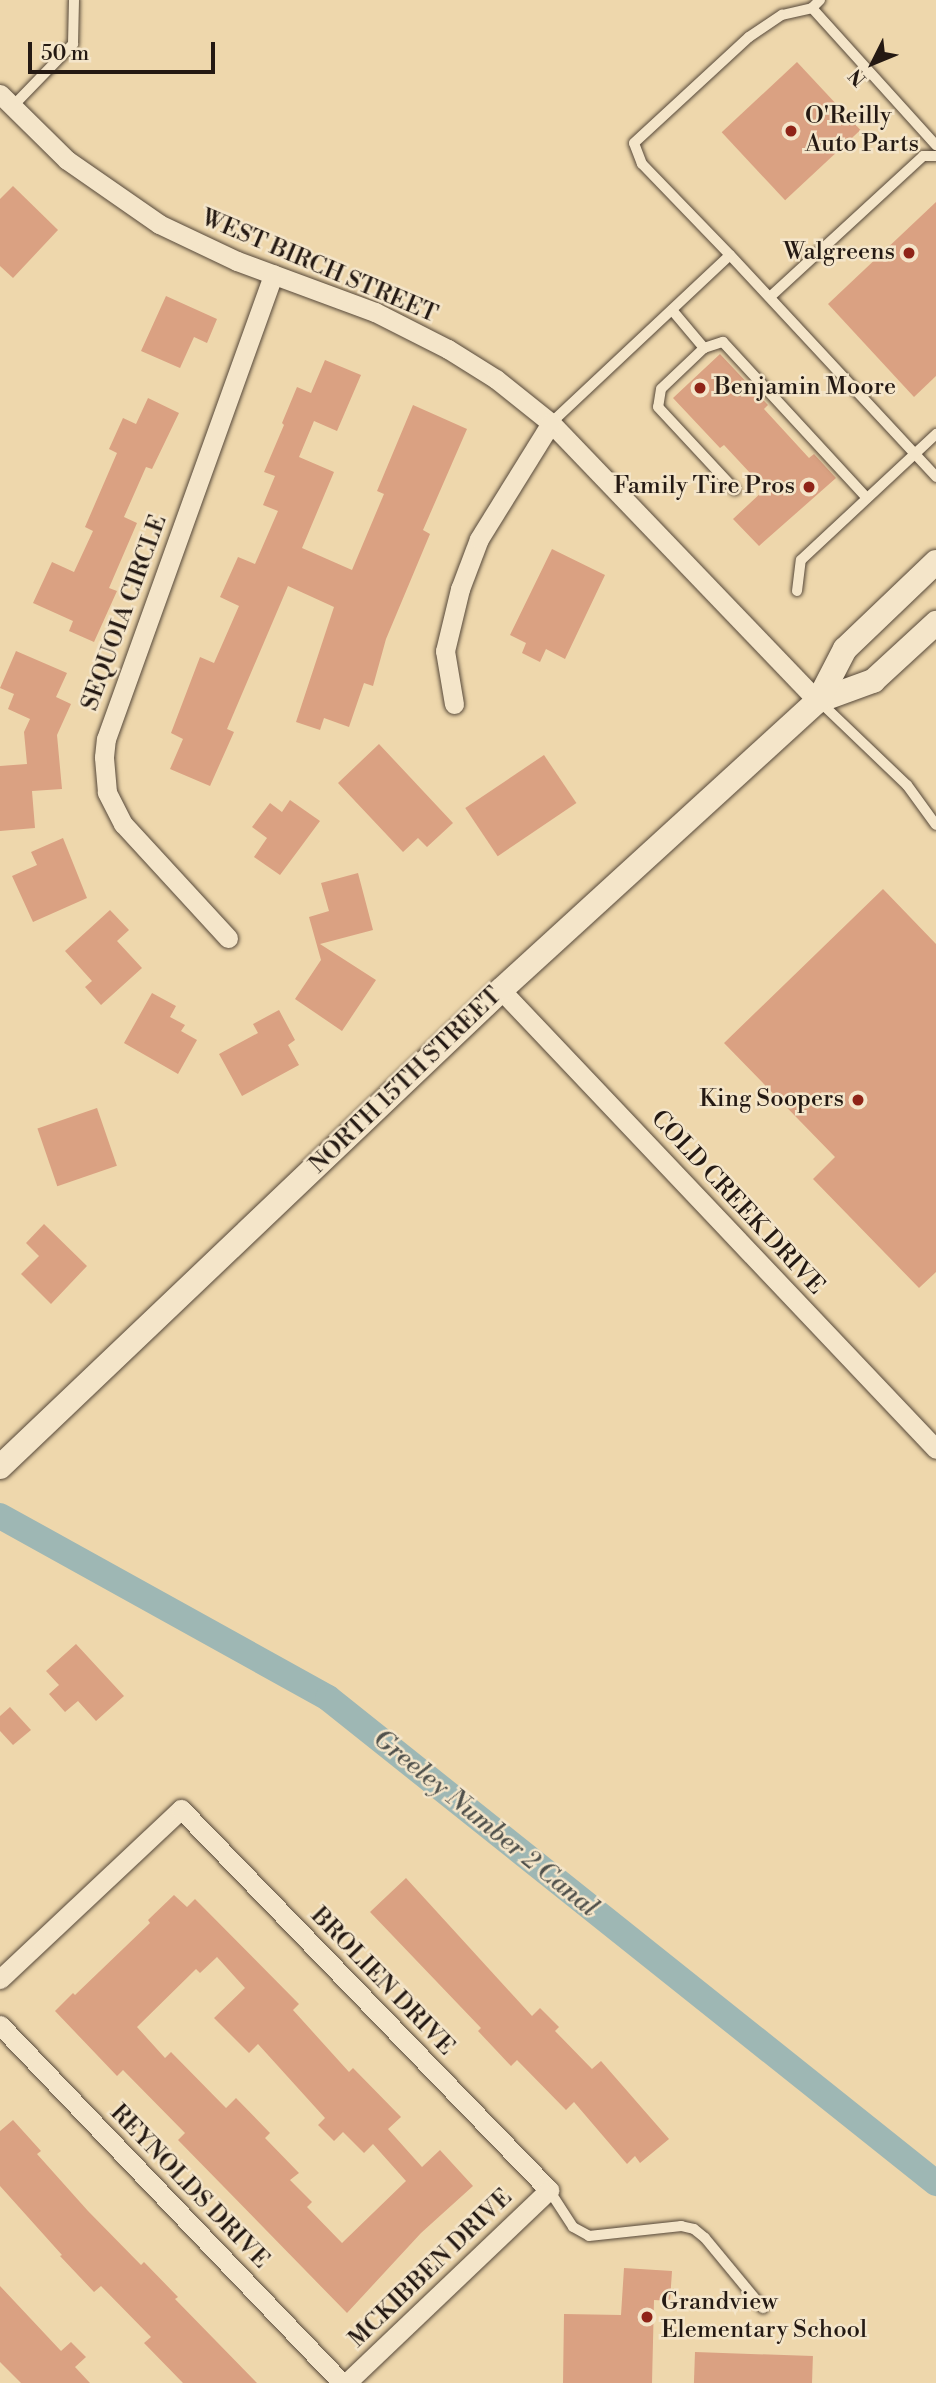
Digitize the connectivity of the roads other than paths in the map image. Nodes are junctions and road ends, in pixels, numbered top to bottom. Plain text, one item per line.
1 (74, 0) edge
2 (820, 0) edge
3 (812, 8) junction
4 (4, 106) edge
5 (936, 145) edge
6 (936, 156) edge
7 (730, 255) junction
8 (273, 274) junction
9 (771, 296) junction
10 (672, 310) junction
11 (704, 348) junction
12 (551, 423) junction
13 (936, 434) edge
14 (915, 454) junction
15 (936, 477) edge
16 (735, 490) dead end
17 (867, 498) junction
18 (930, 569) edge
19 (797, 591) dead end
20 (936, 623) edge
21 (818, 701) junction
22 (454, 704) dead end
23 (936, 825) edge
24 (228, 938) dead end
25 (501, 990) junction
26 (936, 1449) edge
27 (1, 1466) edge
28 (0, 1979) edge
29 (0, 2025) edge
30 (549, 2190) junction
31 (764, 2308) dead end
32 (344, 2383) edge

1 - 4 lane
2 - 3 lane
3 - 5 lane
3 - 7 lane
4 - 8 street, WEST BIRCH STREET
6 - 9 lane
7 - 9 lane
7 - 10 lane
8 - 12 street, WEST BIRCH STREET
8 - 24 street, SEQUOIA CIRCLE
9 - 14 lane
10 - 11 lane
10 - 12 lane
11 - 16 lane
11 - 17 lane
12 - 21 street, WEST BIRCH STREET
12 - 22 street
13 - 14 lane
14 - 15 lane
14 - 17 lane
17 - 19 lane
18 - 21 street, NORTH 15TH STREET
20 - 21 street, NORTH 15TH STREET
21 - 23 lane
21 - 25 street, NORTH 15TH STREET
25 - 26 street, COLD CREEK DRIVE
25 - 27 street, NORTH 15TH STREET
28 - 30 street, BROLIEN DRIVE
29 - 32 street, REYNOLDS DRIVE
30 - 31 lane
30 - 32 street, MCKIBBEN DRIVE

